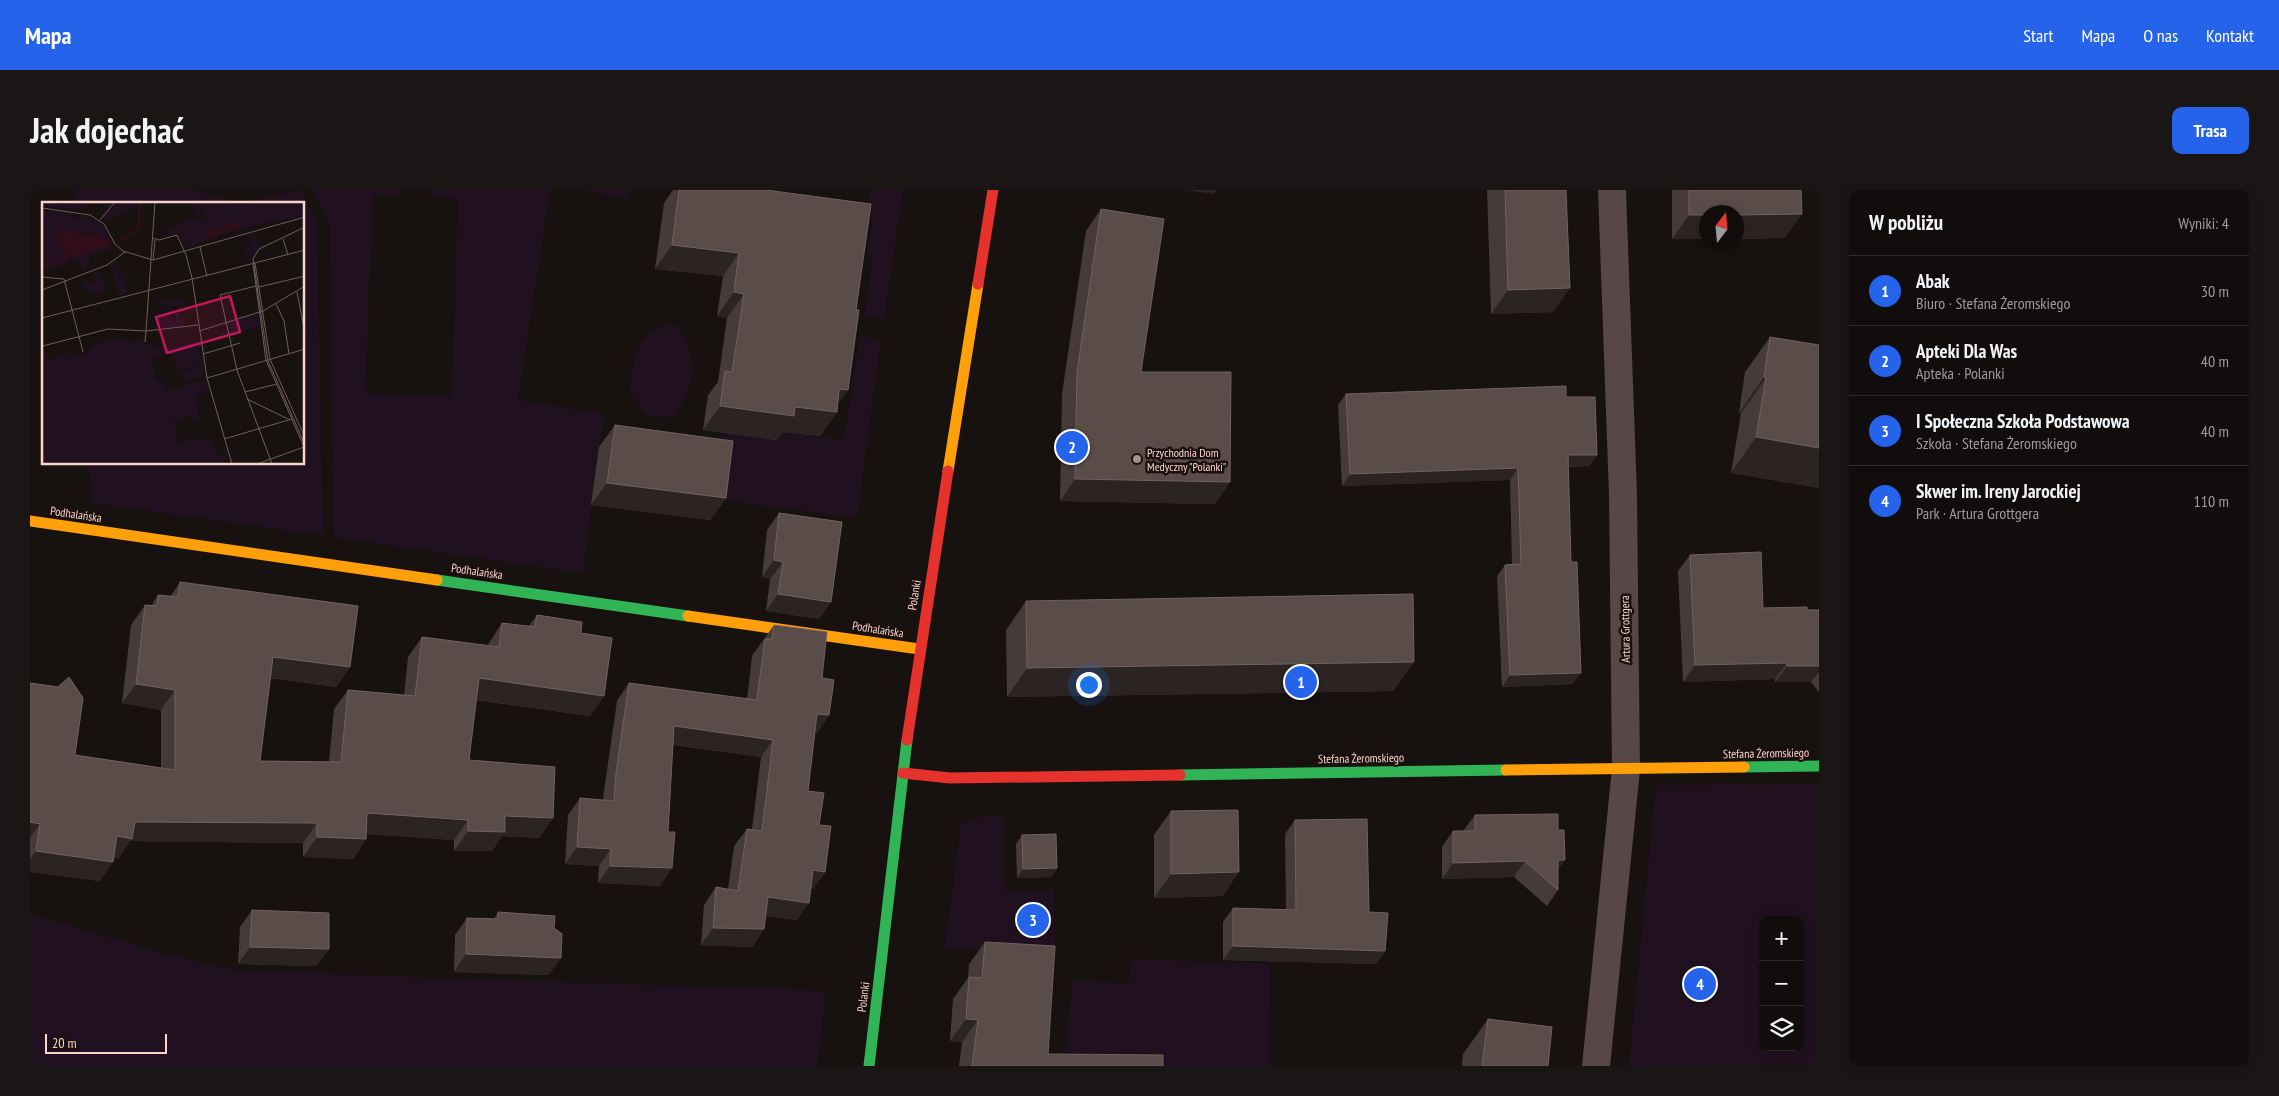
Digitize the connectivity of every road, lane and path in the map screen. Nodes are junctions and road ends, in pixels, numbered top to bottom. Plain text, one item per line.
1 (993, 190) edge
2 (1612, 190) edge
3 (30, 521) edge
4 (919, 649) junction
5 (1819, 766) edge
6 (1626, 770) junction
7 (903, 773) junction
8 (869, 1066) edge
9 (1596, 1066) edge

1 - 4 street, Polanki
2 - 6 street, Artura Grottgera
3 - 4 street, Podhalańska
4 - 7 street, Polanki
5 - 6 street, Stefana Żeromskiego
6 - 7 street, Stefana Żeromskiego
6 - 9 street, Artura Grottgera
7 - 8 street, Polanki

